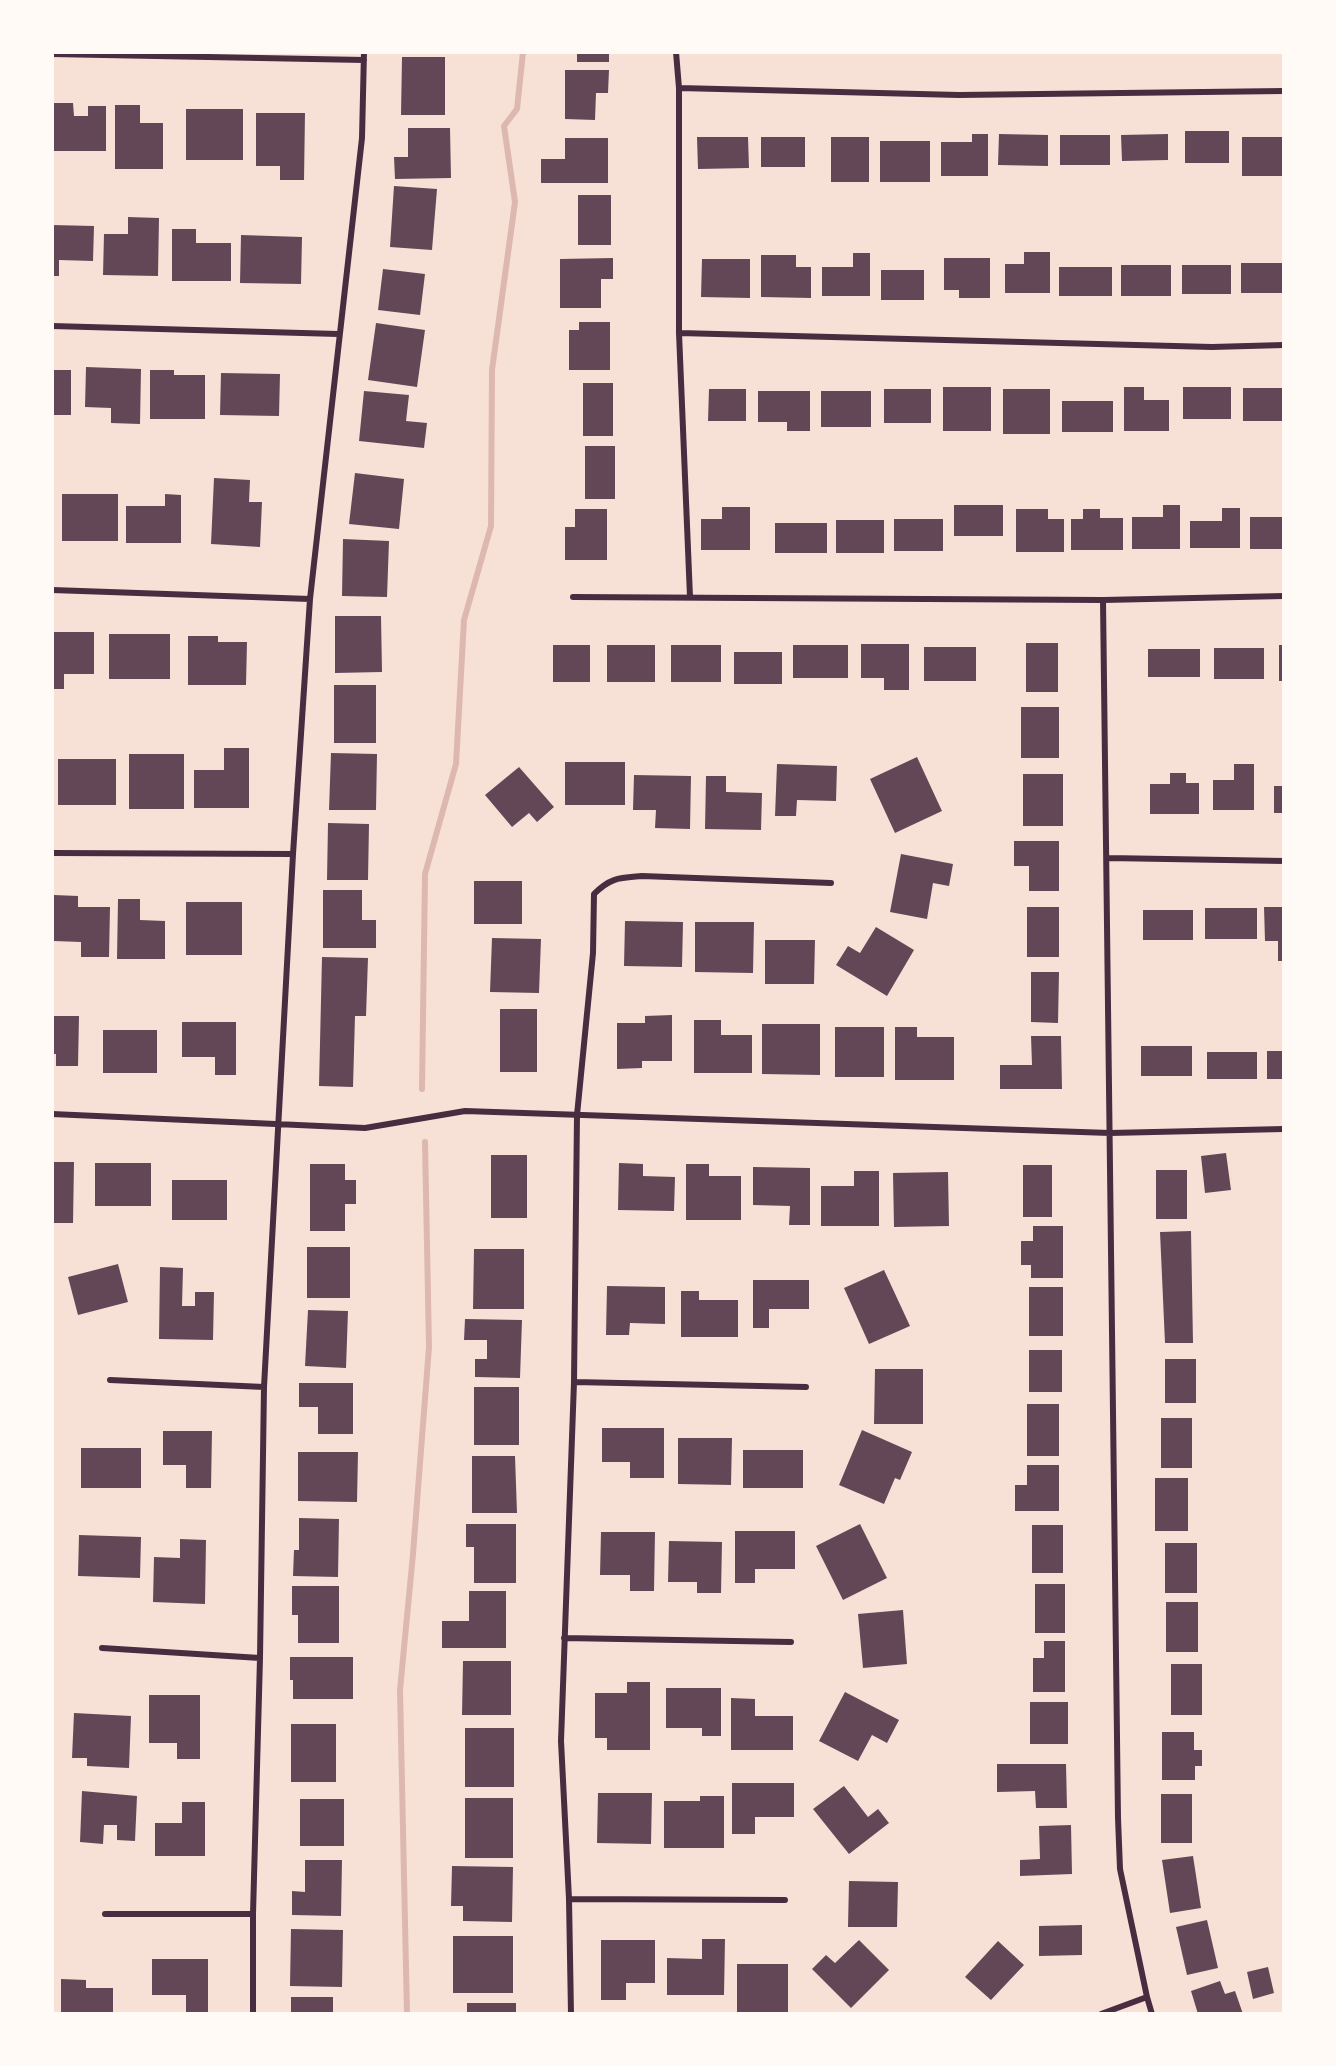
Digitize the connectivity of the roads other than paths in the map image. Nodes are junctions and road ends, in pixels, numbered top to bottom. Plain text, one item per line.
1 (676, 52) edge
2 (52, 54) edge
3 (364, 56) edge
4 (679, 88) junction
5 (1284, 90) edge
6 (52, 326) edge
7 (679, 333) junction
8 (338, 334) junction
9 (1284, 345) edge
10 (52, 590) edge
11 (1284, 596) edge
12 (573, 597) dead end
13 (690, 597) junction
14 (310, 599) junction
15 (1103, 600) junction
16 (52, 853) edge
17 (293, 854) junction
18 (1108, 858) junction
19 (1284, 861) edge
20 (831, 883) dead end
21 (52, 1114) edge
22 (577, 1115) junction
23 (280, 1123) junction
24 (1284, 1129) edge
25 (1110, 1133) junction
26 (110, 1380) dead end
27 (574, 1382) junction
28 (264, 1387) junction
29 (806, 1387) dead end
30 (564, 1638) junction
31 (791, 1642) dead end
32 (102, 1648) dead end
33 (260, 1658) junction
34 (569, 1899) junction
35 (785, 1900) dead end
36 (105, 1914) dead end
37 (253, 1914) junction
38 (1147, 1997) junction
39 (253, 2013) edge
40 (571, 2013) edge
41 (1101, 2013) edge
42 (1152, 2013) edge

1 - 4 street
2 - 3 street
3 - 8 street
4 - 5 street
4 - 7 street
6 - 8 street
7 - 9 street
7 - 13 street
8 - 14 street
10 - 14 street
11 - 15 street
12 - 13 street
13 - 15 street
14 - 17 street
15 - 18 street
16 - 17 street
17 - 23 street
18 - 19 street
18 - 25 street
20 - 22 street
21 - 23 street
22 - 23 street
22 - 25 street
22 - 27 street
23 - 28 street
24 - 25 street
25 - 38 street
26 - 28 street
27 - 29 street
27 - 30 street
28 - 33 street
30 - 31 street
30 - 34 street
32 - 33 street
33 - 37 street
34 - 35 street
34 - 40 street
36 - 37 street
37 - 39 street
38 - 41 street
38 - 42 street

